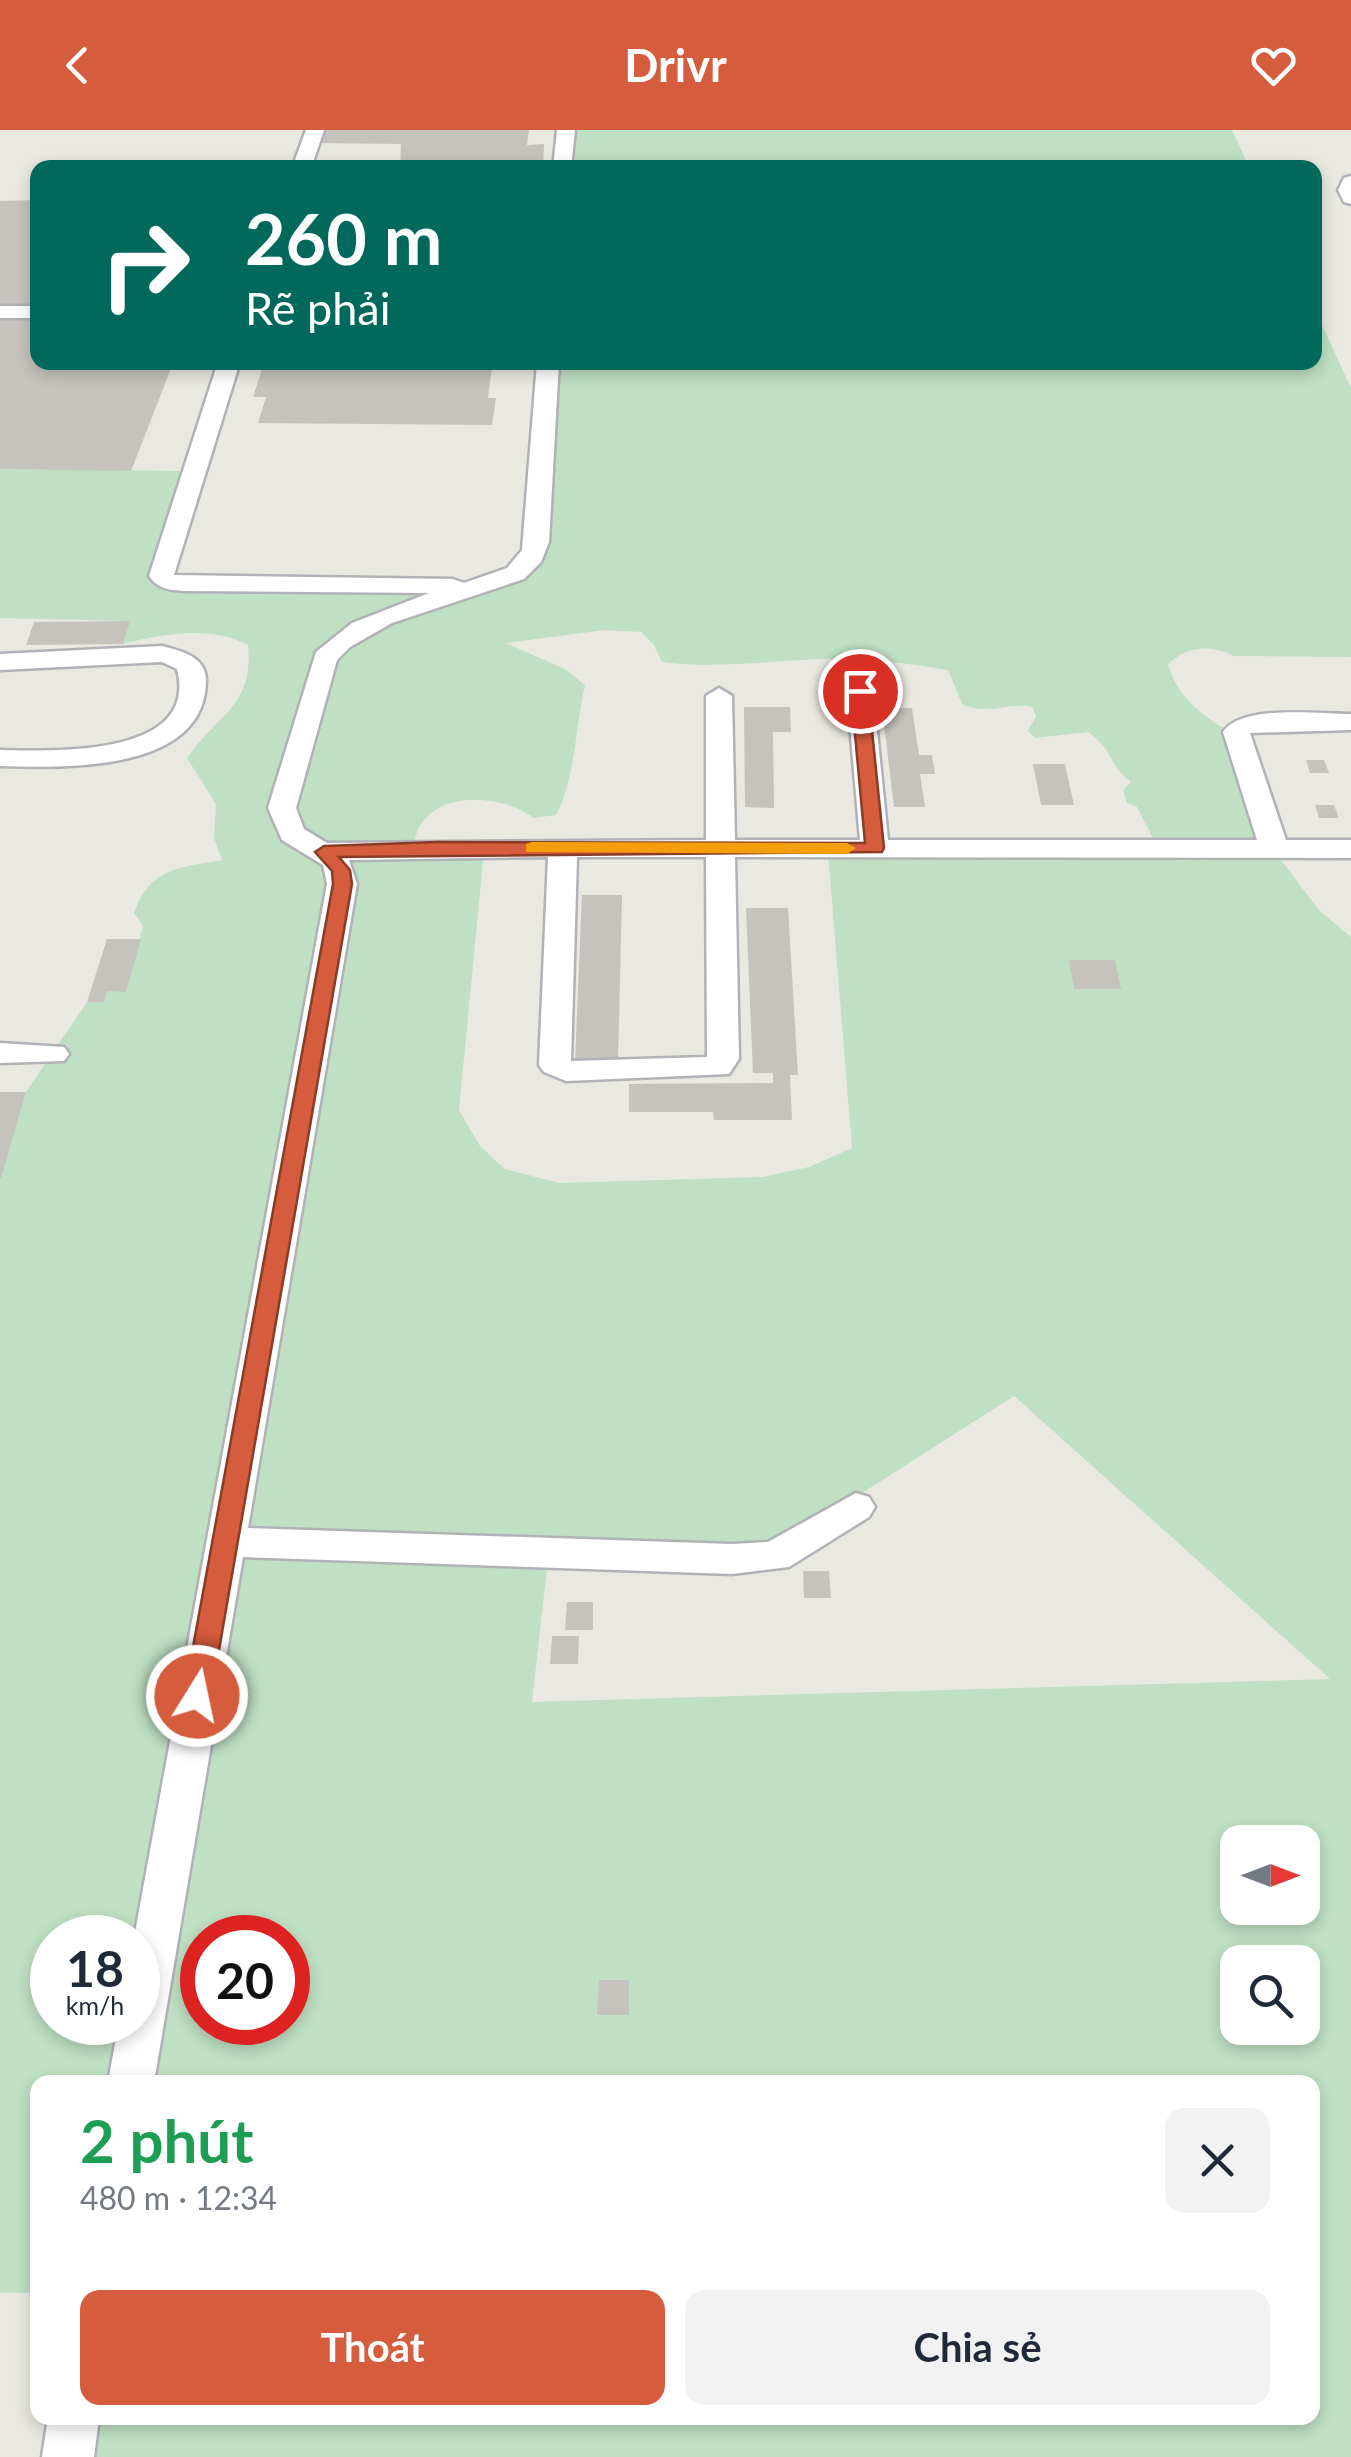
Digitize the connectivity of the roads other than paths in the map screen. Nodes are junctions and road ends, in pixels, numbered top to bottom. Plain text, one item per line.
1 (315, 130) edge
2 (566, 130) edge
3 (304, 160) edge
4 (563, 160) edge
5 (1351, 182) edge
6 (1351, 198) edge
7 (0, 312) edge
8 (30, 312) edge
9 (225, 370) edge
10 (548, 370) edge
11 (485, 586) junction
12 (0, 662) edge
13 (860, 691) dead end
14 (719, 696) dead end
15 (1351, 722) edge
16 (0, 758) edge
17 (563, 848) junction
18 (722, 848) junction
19 (875, 848) junction
20 (1274, 848) junction
21 (1351, 849) edge
22 (324, 852) junction
23 (0, 1053) edge
24 (53, 1054) dead end
25 (856, 1507) dead end
26 (224, 1542) junction
27 (133, 2075) edge
28 (73, 2425) edge
29 (68, 2457) edge

1 - 3 street
2 - 4 street
5 - 6 street
7 - 8 street
9 - 11 street
10 - 11 street
11 - 22 street
12 - 16 street
13 - 19 street
14 - 18 street
15 - 20 street
17 - 18 street
17 - 18 street
17 - 22 street
18 - 19 street
19 - 20 street
20 - 21 street
22 - 26 street
23 - 24 street
25 - 26 street
26 - 27 street
28 - 29 street

